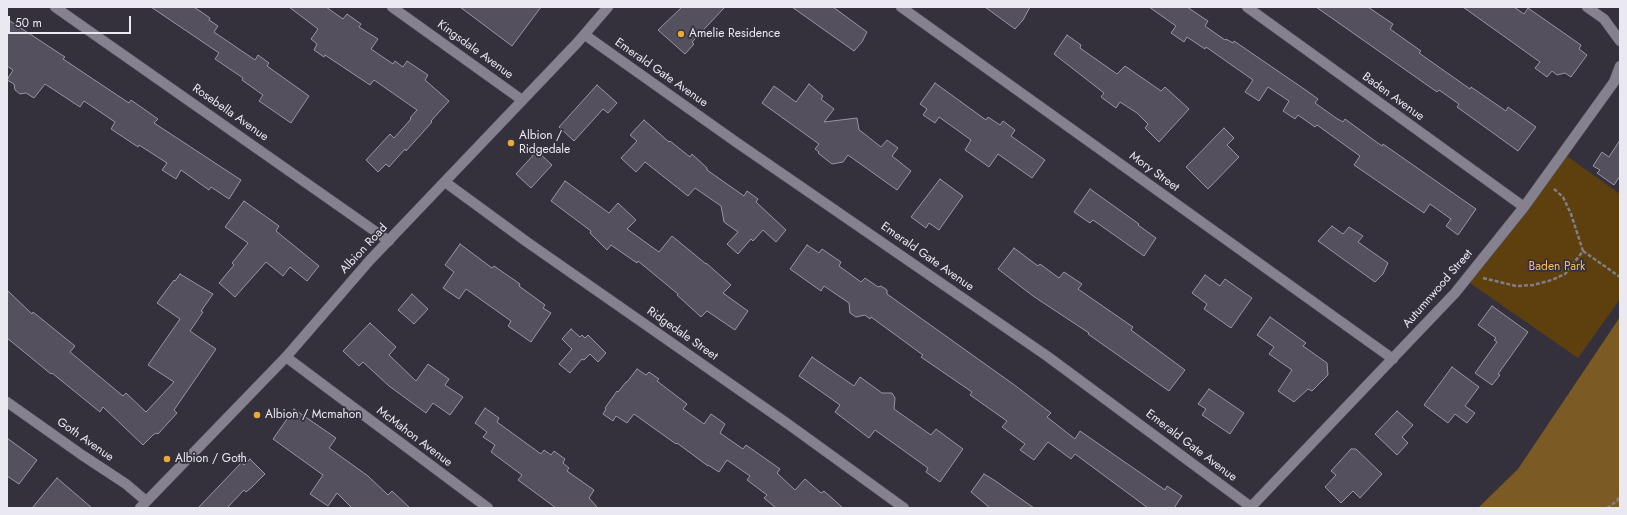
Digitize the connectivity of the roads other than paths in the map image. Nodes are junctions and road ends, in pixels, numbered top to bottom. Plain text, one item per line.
1 (55, 7) edge
2 (392, 7) edge
3 (608, 7) edge
4 (901, 7) edge
5 (1247, 7) edge
6 (1587, 7) edge
7 (584, 34) junction
8 (1620, 41) edge
9 (1620, 66) edge
10 (522, 100) junction
11 (445, 182) junction
12 (1524, 207) junction
13 (389, 241) junction
14 (286, 357) junction
15 (1392, 359) junction
16 (7, 402) edge
17 (143, 505) edge
18 (1250, 507) edge
19 (488, 508) edge
20 (904, 508) edge

1 - 13 street, Rosebella Avenue
2 - 10 street, Kingsdale Avenue
3 - 7 street, Albion Road
4 - 15 street, Mory Street
5 - 12 street, Baden Avenue
6 - 8 street
7 - 10 street, Albion Road
7 - 18 street, Emerald Gate Avenue
9 - 12 street, Autumnwood Street
10 - 11 street, Albion Road
11 - 13 street, Albion Road
11 - 20 street, Ridgedale Street
12 - 15 street, Autumnwood Street
13 - 14 street, Albion Road
14 - 17 street, Albion Road
14 - 19 street, McMahon Avenue
15 - 18 street, Autumnwood Street
16 - 17 street, Goth Avenue

